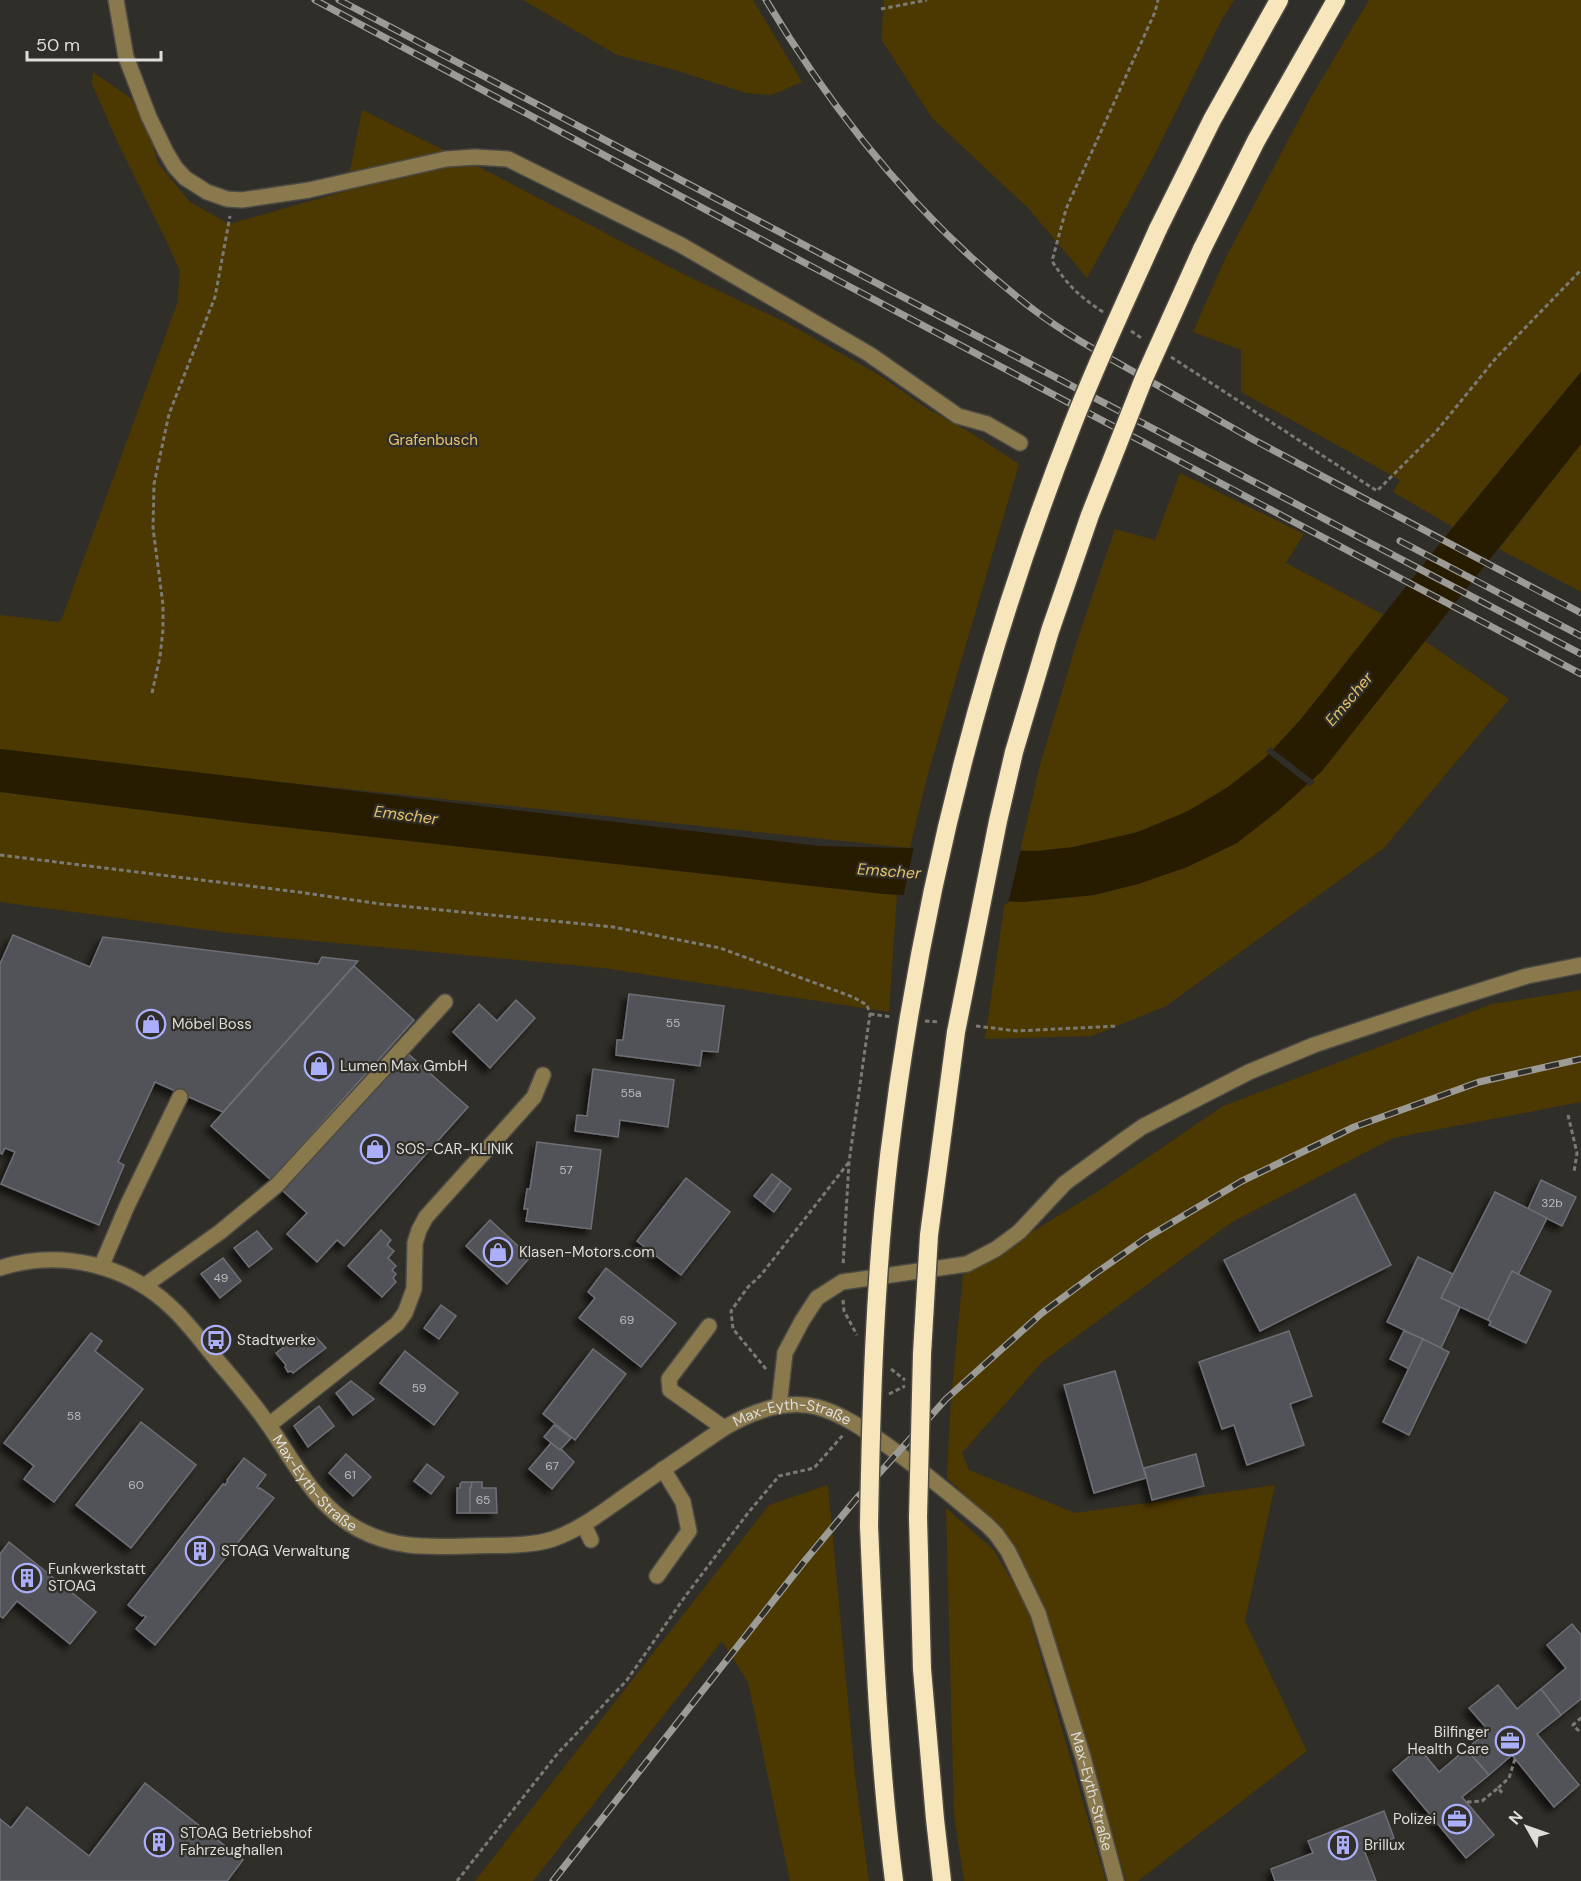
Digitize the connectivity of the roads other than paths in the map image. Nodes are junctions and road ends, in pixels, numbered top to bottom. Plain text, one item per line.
1 (116, 0) edge
2 (1280, 0) edge
3 (1336, 0) edge
4 (1020, 443) dead end
5 (1581, 965) edge
6 (445, 1002) dead end
7 (543, 1075) dead end
8 (180, 1097) dead end
9 (101, 1267) junction
10 (0, 1268) edge
11 (144, 1286) junction
12 (709, 1326) dead end
13 (779, 1406) junction
14 (269, 1425) junction
15 (724, 1428) junction
16 (663, 1469) junction
17 (584, 1525) junction
18 (591, 1540) dead end
19 (657, 1576) dead end
20 (894, 1881) edge
21 (942, 1881) edge
22 (1116, 1881) edge

1 - 4 street
2 - 20 highway, bridge
3 - 21 highway, bridge
5 - 13 street
6 - 11 street
7 - 14 street, Max-Eyth-Straße
8 - 9 street
9 - 10 street, Max-Eyth-Straße
9 - 11 street, Max-Eyth-Straße
11 - 14 street, Max-Eyth-Straße
12 - 15 street
13 - 15 street, Max-Eyth-Straße
13 - 22 street, Max-Eyth-Straße
14 - 17 street, Max-Eyth-Straße
15 - 16 street, Max-Eyth-Straße
16 - 17 street, Max-Eyth-Straße
16 - 19 street
17 - 18 street

